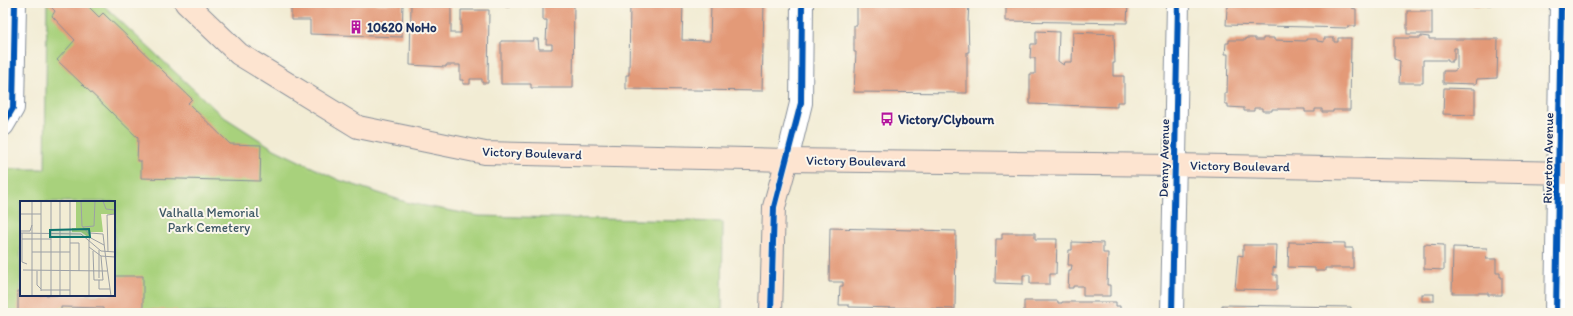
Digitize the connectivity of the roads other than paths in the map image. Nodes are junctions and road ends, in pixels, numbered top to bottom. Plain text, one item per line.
1 (15, 3) edge
2 (186, 3) edge
3 (802, 3) edge
4 (1178, 3) edge
5 (1561, 3) edge
6 (3, 125) edge
7 (787, 160) junction
8 (1176, 165) junction
9 (1564, 173) edge
10 (772, 313) edge
11 (1172, 313) edge
12 (1556, 313) edge

1 - 6 street
2 - 7 main road, Victory Boulevard
3 - 7 street
4 - 8 street, Denny Avenue
5 - 9 street, Riverton Avenue
7 - 8 main road, Victory Boulevard
7 - 10 main road
8 - 9 main road, Victory Boulevard
8 - 11 street, Denny Avenue
9 - 12 street, Riverton Avenue

